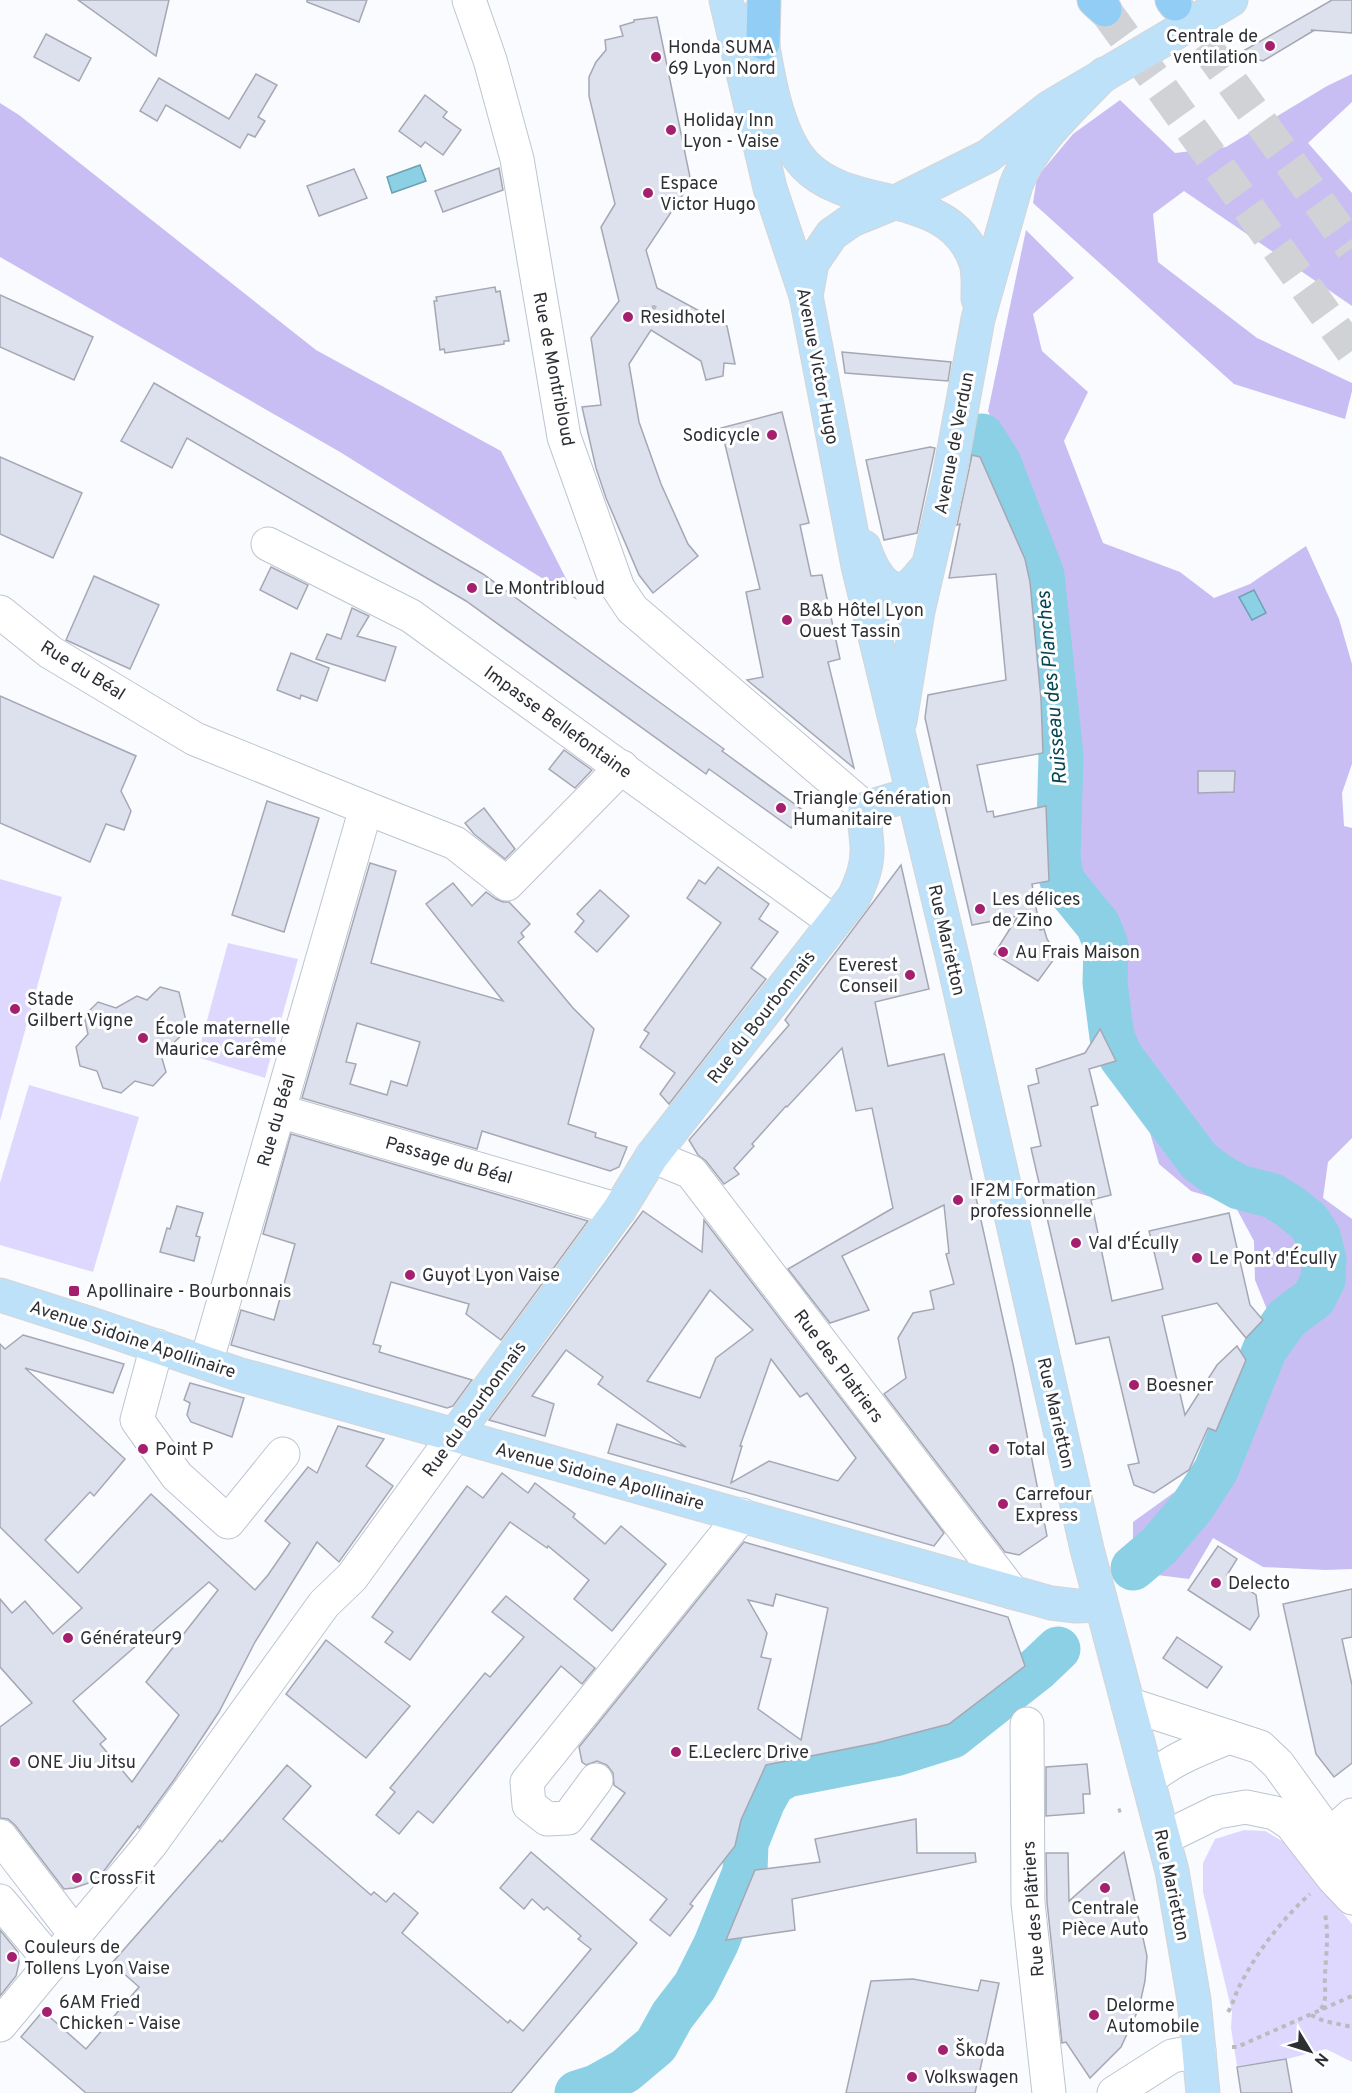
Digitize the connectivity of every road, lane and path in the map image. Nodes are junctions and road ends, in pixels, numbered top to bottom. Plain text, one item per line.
1 (469, 0) edge
2 (726, 0) edge
3 (756, 0) edge
4 (764, 0) edge
5 (1231, 0) edge
6 (763, 43) junction
7 (1104, 74) junction
8 (896, 202) junction
9 (806, 296) junction
10 (643, 309) dead end
11 (658, 309) dead end
12 (978, 319) junction
13 (842, 483) junction
14 (268, 544) dead end
15 (927, 567) junction
16 (0, 612) edge
17 (898, 735) junction
18 (622, 767) junction
19 (912, 794) junction
20 (366, 808) junction
21 (865, 808) junction
22 (834, 922) junction
23 (279, 1111) junction
24 (652, 1156) junction
25 (619, 1210) junction
26 (0, 1295) edge
27 (156, 1346) junction
28 (206, 1363) junction
29 (455, 1436) junction
30 (283, 1454) dead end
31 (742, 1515) junction
32 (1012, 1592) junction
33 (1100, 1605) junction
34 (1128, 1704) junction
35 (1027, 1724) dead end
36 (1229, 1737) junction
37 (596, 1780) dead end
38 (1148, 1780) junction
39 (1341, 1826) edge
40 (1294, 1827) junction
41 (0, 1836) edge
42 (1164, 1838) junction
43 (1352, 1866) edge
44 (1314, 1889) dead end
45 (0, 1901) edge
46 (1338, 1901) edge
47 (75, 1934) junction
48 (52, 1963) junction
49 (1352, 1996) edge
50 (1321, 2010) junction
51 (1228, 2012) dead end
52 (1310, 2015) junction
53 (0, 2025) edge
54 (1352, 2027) edge
55 (1232, 2047) dead end
56 (1200, 2051) junction
57 (1049, 2093) edge
58 (1114, 2093) edge
59 (1203, 2093) edge

1 - 21 street, Rue de Montribloud
2 - 9 main road, Avenue Victor Hugo
3 - 6 main road
4 - 6 highway
5 - 7 main road, Avenue de Verdun
6 - 8 main road, Avenue de Verdun
7 - 8 main road, Avenue de Verdun
7 - 12 main road, Avenue de Verdun
8 - 9 main road, Avenue de Verdun
8 - 12 main road, Avenue de Verdun
9 - 13 main road, Avenue Victor Hugo
10 - 11 path
12 - 15 main road, Avenue de Verdun
13 - 15 main road
13 - 17 main road, Avenue Victor Hugo
14 - 18 street, Impasse Bellefontaine
15 - 17 main road, Avenue de Verdun
16 - 20 street, Rue du Béal
17 - 19 main road, Rue Marietton
18 - 20 street, Rue du Béal
18 - 22 street, Impasse Bellefontaine
19 - 21 main road
19 - 33 main road, Rue Marietton
20 - 23 street, Rue du Béal
21 - 22 main road, Rue du Bourbonnais
22 - 24 main road, Rue du Bourbonnais
23 - 25 street, Passage du Béal
23 - 28 street, Rue du Béal
24 - 25 main road, Rue du Bourbonnais
24 - 32 street, Rue des Platriers
25 - 29 main road, Rue du Bourbonnais
26 - 27 main road, Avenue Sidoine Apollinaire
27 - 28 main road, Avenue Sidoine Apollinaire
27 - 30 street
28 - 29 main road, Avenue Sidoine Apollinaire
29 - 31 main road, Avenue Sidoine Apollinaire
29 - 47 street, Rue du Bourbonnais
31 - 32 main road, Avenue Sidoine Apollinaire
31 - 37 street
32 - 33 main road, Avenue Sidoine Apollinaire
33 - 34 main road, Rue Marietton
34 - 36 street
34 - 38 main road, Rue Marietton
35 - 57 street, Rue des Plâtriers
36 - 38 street
36 - 39 street
38 - 42 main road, Rue Marietton
39 - 40 street
39 - 43 street
40 - 42 street
40 - 46 street
41 - 47 street
42 - 56 main road, Rue Marietton
44 - 51 path
45 - 48 street
46 - 50 path
47 - 48 street, Rue du Bourbonnais
48 - 53 street, Rue du Bourbonnais
49 - 50 path
50 - 52 path
52 - 54 path
52 - 55 path
56 - 58 street
56 - 59 main road, Rue Marietton

